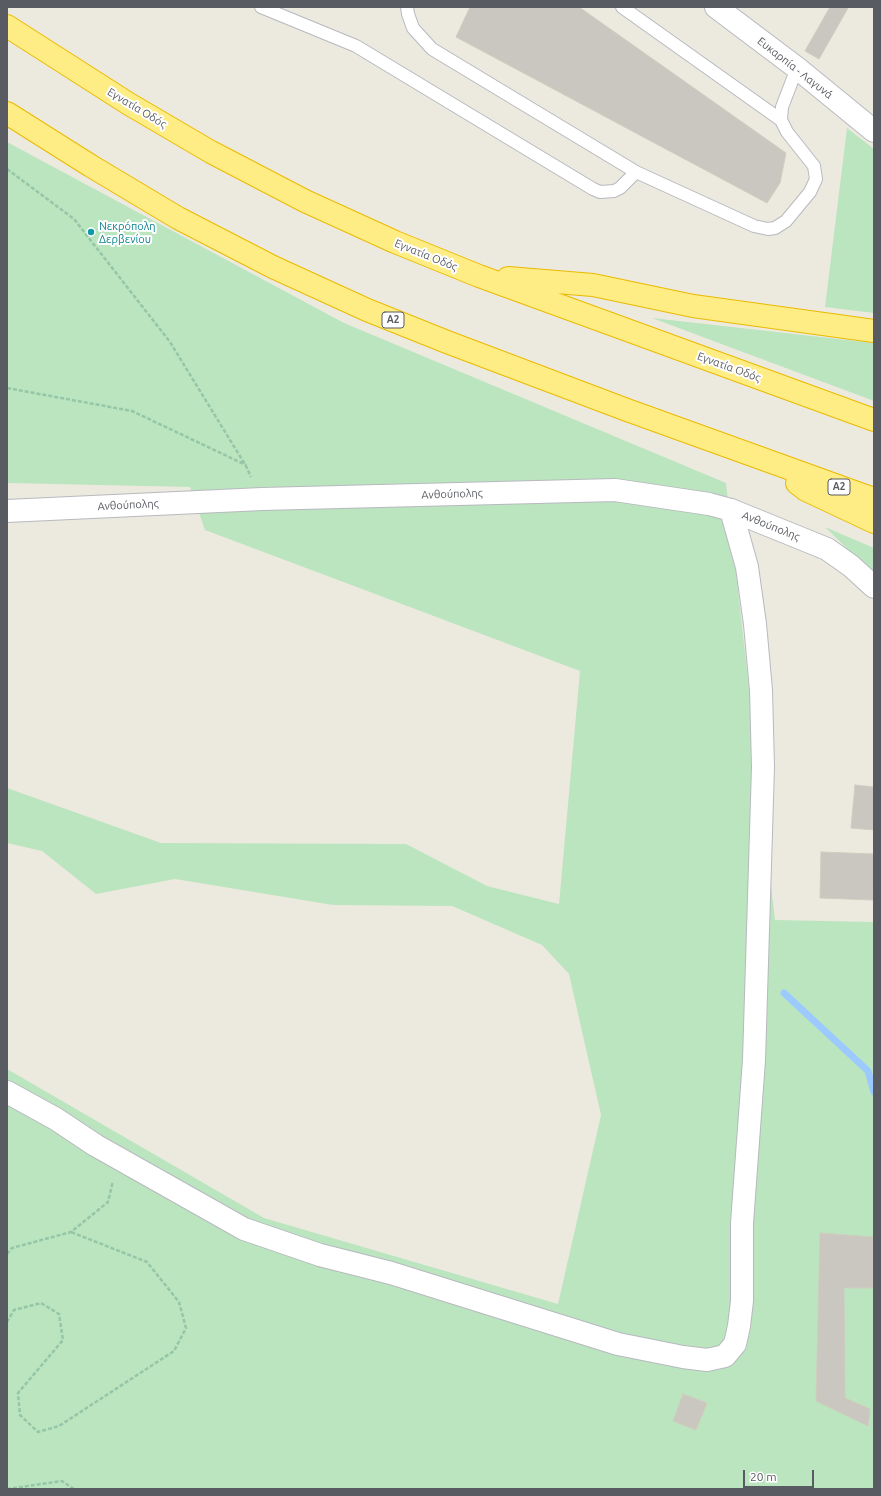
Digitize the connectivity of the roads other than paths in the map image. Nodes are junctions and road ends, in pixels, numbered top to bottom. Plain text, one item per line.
1 (261, 7) edge
2 (407, 7) edge
3 (622, 7) edge
4 (716, 7) edge
5 (7, 26) edge
6 (797, 68) junction
7 (7, 113) edge
8 (781, 120) junction
9 (874, 131) edge
10 (636, 172) junction
11 (479, 276) junction
12 (874, 331) edge
13 (874, 420) edge
14 (759, 458) junction
15 (874, 500) edge
16 (731, 510) junction
17 (7, 511) edge
18 (874, 522) edge
19 (874, 586) edge
20 (7, 1092) edge

1 - 10 lane
2 - 10 lane
3 - 8 lane
4 - 6 street, Ευκαρπία - Λαγυνά
5 - 11 highway, Εγνατία Οδός
6 - 8 lane
6 - 9 street, Ευκαρπία - Λαγυνά
7 - 14 highway, Α2
8 - 10 lane
11 - 12 highway
11 - 13 highway, Εγνατία Οδός
14 - 15 highway, Α2
14 - 18 highway
16 - 17 street, Ανθούπολης
16 - 19 street, Ανθούπολης
16 - 20 street

